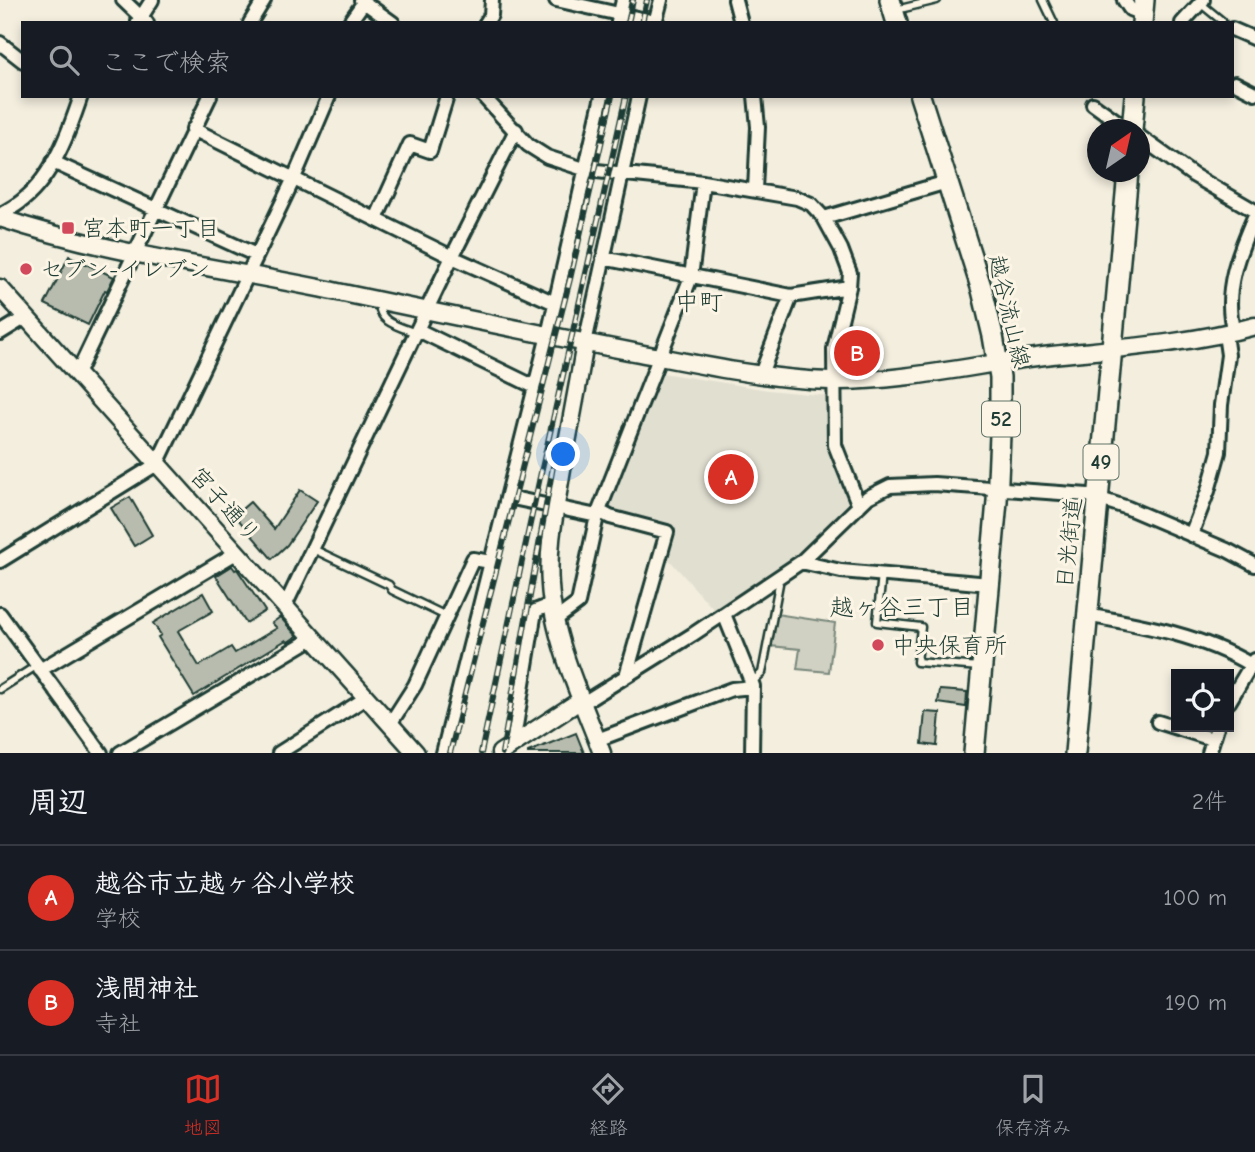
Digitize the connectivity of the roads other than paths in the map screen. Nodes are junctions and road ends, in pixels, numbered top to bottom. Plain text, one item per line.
1 (123, 0) edge
2 (152, 0) edge
3 (264, 0) edge
4 (492, 0) edge
5 (556, 0) edge
6 (623, 0) edge
7 (661, 0) edge
8 (736, 0) edge
9 (937, 0) edge
10 (1043, 0) edge
11 (1124, 0) edge
12 (1202, 2) edge
13 (369, 3) edge
14 (894, 11) edge
15 (1143, 12) edge
16 (619, 19) edge
17 (142, 21) edge
18 (251, 21) edge
19 (351, 21) edge
20 (391, 21) edge
21 (487, 21) edge
22 (643, 21) edge
23 (655, 21) edge
24 (741, 21) edge
25 (1053, 21) edge
26 (1184, 21) edge
27 (1222, 21) edge
28 (1234, 30) edge
29 (1255, 39) edge
30 (0, 43) edge
31 (21, 59) edge
32 (1235, 83) dead end
33 (1255, 93) edge
34 (78, 98) edge
35 (209, 98) edge
36 (328, 98) edge
37 (446, 98) edge
38 (485, 98) edge
39 (602, 98) edge
40 (639, 98) edge
41 (755, 98) edge
42 (921, 98) edge
43 (1135, 98) edge
44 (1093, 104) dead end
45 (1114, 119) edge
46 (1132, 119) edge
47 (193, 129) junction
48 (516, 130) junction
49 (1150, 145) edge
50 (53, 162) junction
51 (587, 170) junction
52 (622, 172) junction
53 (294, 178) junction
54 (703, 181) junction
55 (947, 182) junction
56 (1127, 182) edge
57 (755, 190) junction
58 (156, 209) junction
59 (1255, 213) edge
60 (0, 216) edge
61 (824, 218) junction
62 (376, 219) junction
63 (134, 253) junction
64 (257, 255) junction
65 (452, 257) junction
66 (603, 258) junction
67 (248, 276) junction
68 (691, 277) junction
69 (849, 287) junction
70 (0, 288) edge
71 (791, 296) junction
72 (380, 302) junction
73 (555, 303) junction
74 (427, 311) junction
75 (26, 317) junction
76 (1255, 326) edge
77 (417, 332) junction
78 (0, 333) edge
79 (1229, 333) junction
80 (548, 335) junction
81 (585, 343) junction
82 (1112, 349) junction
83 (661, 357) junction
84 (998, 364) junction
85 (77, 374) junction
86 (761, 374) junction
87 (833, 381) junction
88 (535, 387) junction
89 (157, 464) junction
90 (998, 488) junction
91 (508, 497) junction
92 (1098, 498) junction
93 (859, 506) junction
94 (555, 509) junction
95 (598, 514) junction
96 (1191, 535) junction
97 (313, 549) junction
98 (236, 553) junction
99 (0, 561) edge
100 (491, 562) junction
101 (801, 562) junction
102 (1255, 565) edge
103 (882, 574) junction
104 (775, 579) junction
105 (990, 584) junction
106 (285, 606) junction
107 (554, 612) junction
108 (0, 614) edge
109 (724, 614) junction
110 (1086, 615) junction
111 (446, 616) junction
112 (313, 638) junction
113 (1253, 662) edge
114 (982, 667) junction
115 (38, 668) junction
116 (626, 676) junction
117 (752, 685) junction
118 (0, 689) edge
119 (1234, 694) edge
120 (366, 698) junction
121 (582, 701) junction
122 (1158, 722) dead end
123 (390, 724) junction
124 (1214, 733) edge
125 (514, 747) edge
126 (600, 747) edge
127 (101, 753) edge
128 (120, 753) edge
129 (279, 753) edge
130 (416, 753) edge
131 (443, 753) edge
132 (752, 753) edge
133 (974, 753) edge
134 (1075, 753) edge
135 (1209, 753) edge

1 - 17 street
2 - 17 street
3 - 18 street
4 - 21 street
5 - 16 street
6 - 16 street
7 - 23 street
8 - 24 street
9 - 14 lane
10 - 25 lane
11 - 15 street
12 - 26 street
12 - 27 lane
13 - 19 street
13 - 20 street
16 - 22 street
28 - 29 street
30 - 31 street
32 - 33 street
34 - 50 street
35 - 47 street
36 - 53 street
37 - 62 street
38 - 48 street
39 - 51 street
40 - 52 street
41 - 57 street
42 - 55 main road, 越谷流山線 / 52
43 - 46 main road
44 - 45 street
47 - 53 street
47 - 58 street
48 - 51 street
48 - 65 street
49 - 59 street
50 - 58 street
50 - 60 street
51 - 52 street
51 - 73 street
52 - 54 street
52 - 66 street
53 - 62 street
53 - 64 street
54 - 57 street
54 - 68 street
55 - 61 street
55 - 84 main road, 越谷流山線 / 52
56 - 82 main road, 日光街道 / 49
57 - 61 street
58 - 63 street
58 - 64 street
59 - 79 street
60 - 63 street
61 - 69 street
62 - 65 street
63 - 67 street
63 - 85 street
64 - 67 street
65 - 73 street
65 - 74 street
66 - 68 street
66 - 81 street
67 - 72 street
67 - 89 street
68 - 71 street
68 - 83 street
69 - 71 street
69 - 87 street
70 - 75 street, 宮子通り
71 - 86 street
72 - 74 street
72 - 77 lane
73 - 80 street
74 - 77 street
74 - 80 street
75 - 78 street
75 - 85 street, 宮子通り
76 - 79 street
77 - 88 street
77 - 97 street
79 - 82 street
79 - 96 street
80 - 81 street
80 - 88 street
81 - 83 street
81 - 94 street
82 - 84 street
82 - 92 main road, 日光街道 / 49
83 - 86 street
83 - 95 street
84 - 87 street
84 - 90 main road, 越谷流山線 / 52
85 - 89 street, 宮子通り
86 - 87 street
87 - 93 street
88 - 91 street
89 - 98 street, 宮子通り
89 - 99 street
90 - 92 street
90 - 93 street
90 - 105 main road, 越谷流山線 / 52
91 - 94 street
91 - 100 street
92 - 96 street
92 - 110 main road, 日光街道 / 49
93 - 101 street
94 - 95 street
94 - 107 street
95 - 107 street
95 - 116 street
96 - 102 street
97 - 106 street
97 - 111 lane
98 - 106 street, 宮子通り
98 - 115 street
100 - 111 street
100 - 131 street
101 - 103 street
101 - 104 street
103 - 105 street
103 - 114 lane
104 - 109 street
104 - 117 lane
105 - 114 main road, 越谷流山線 / 52
106 - 112 street, 宮子通り
107 - 121 street
107 - 125 street
108 - 115 street
109 - 116 street
109 - 117 street
110 - 113 street
110 - 134 main road, 日光街道 / 49
111 - 123 street
112 - 120 street, 宮子通り
112 - 128 street
113 - 119 street
114 - 133 main road, 越谷流山線 / 52
115 - 118 lane
115 - 127 street
116 - 121 street
117 - 126 street
117 - 132 street
120 - 123 street, 宮子通り
120 - 129 street
121 - 125 street
121 - 126 street
122 - 124 street
123 - 130 street, 宮子通り
124 - 135 street

